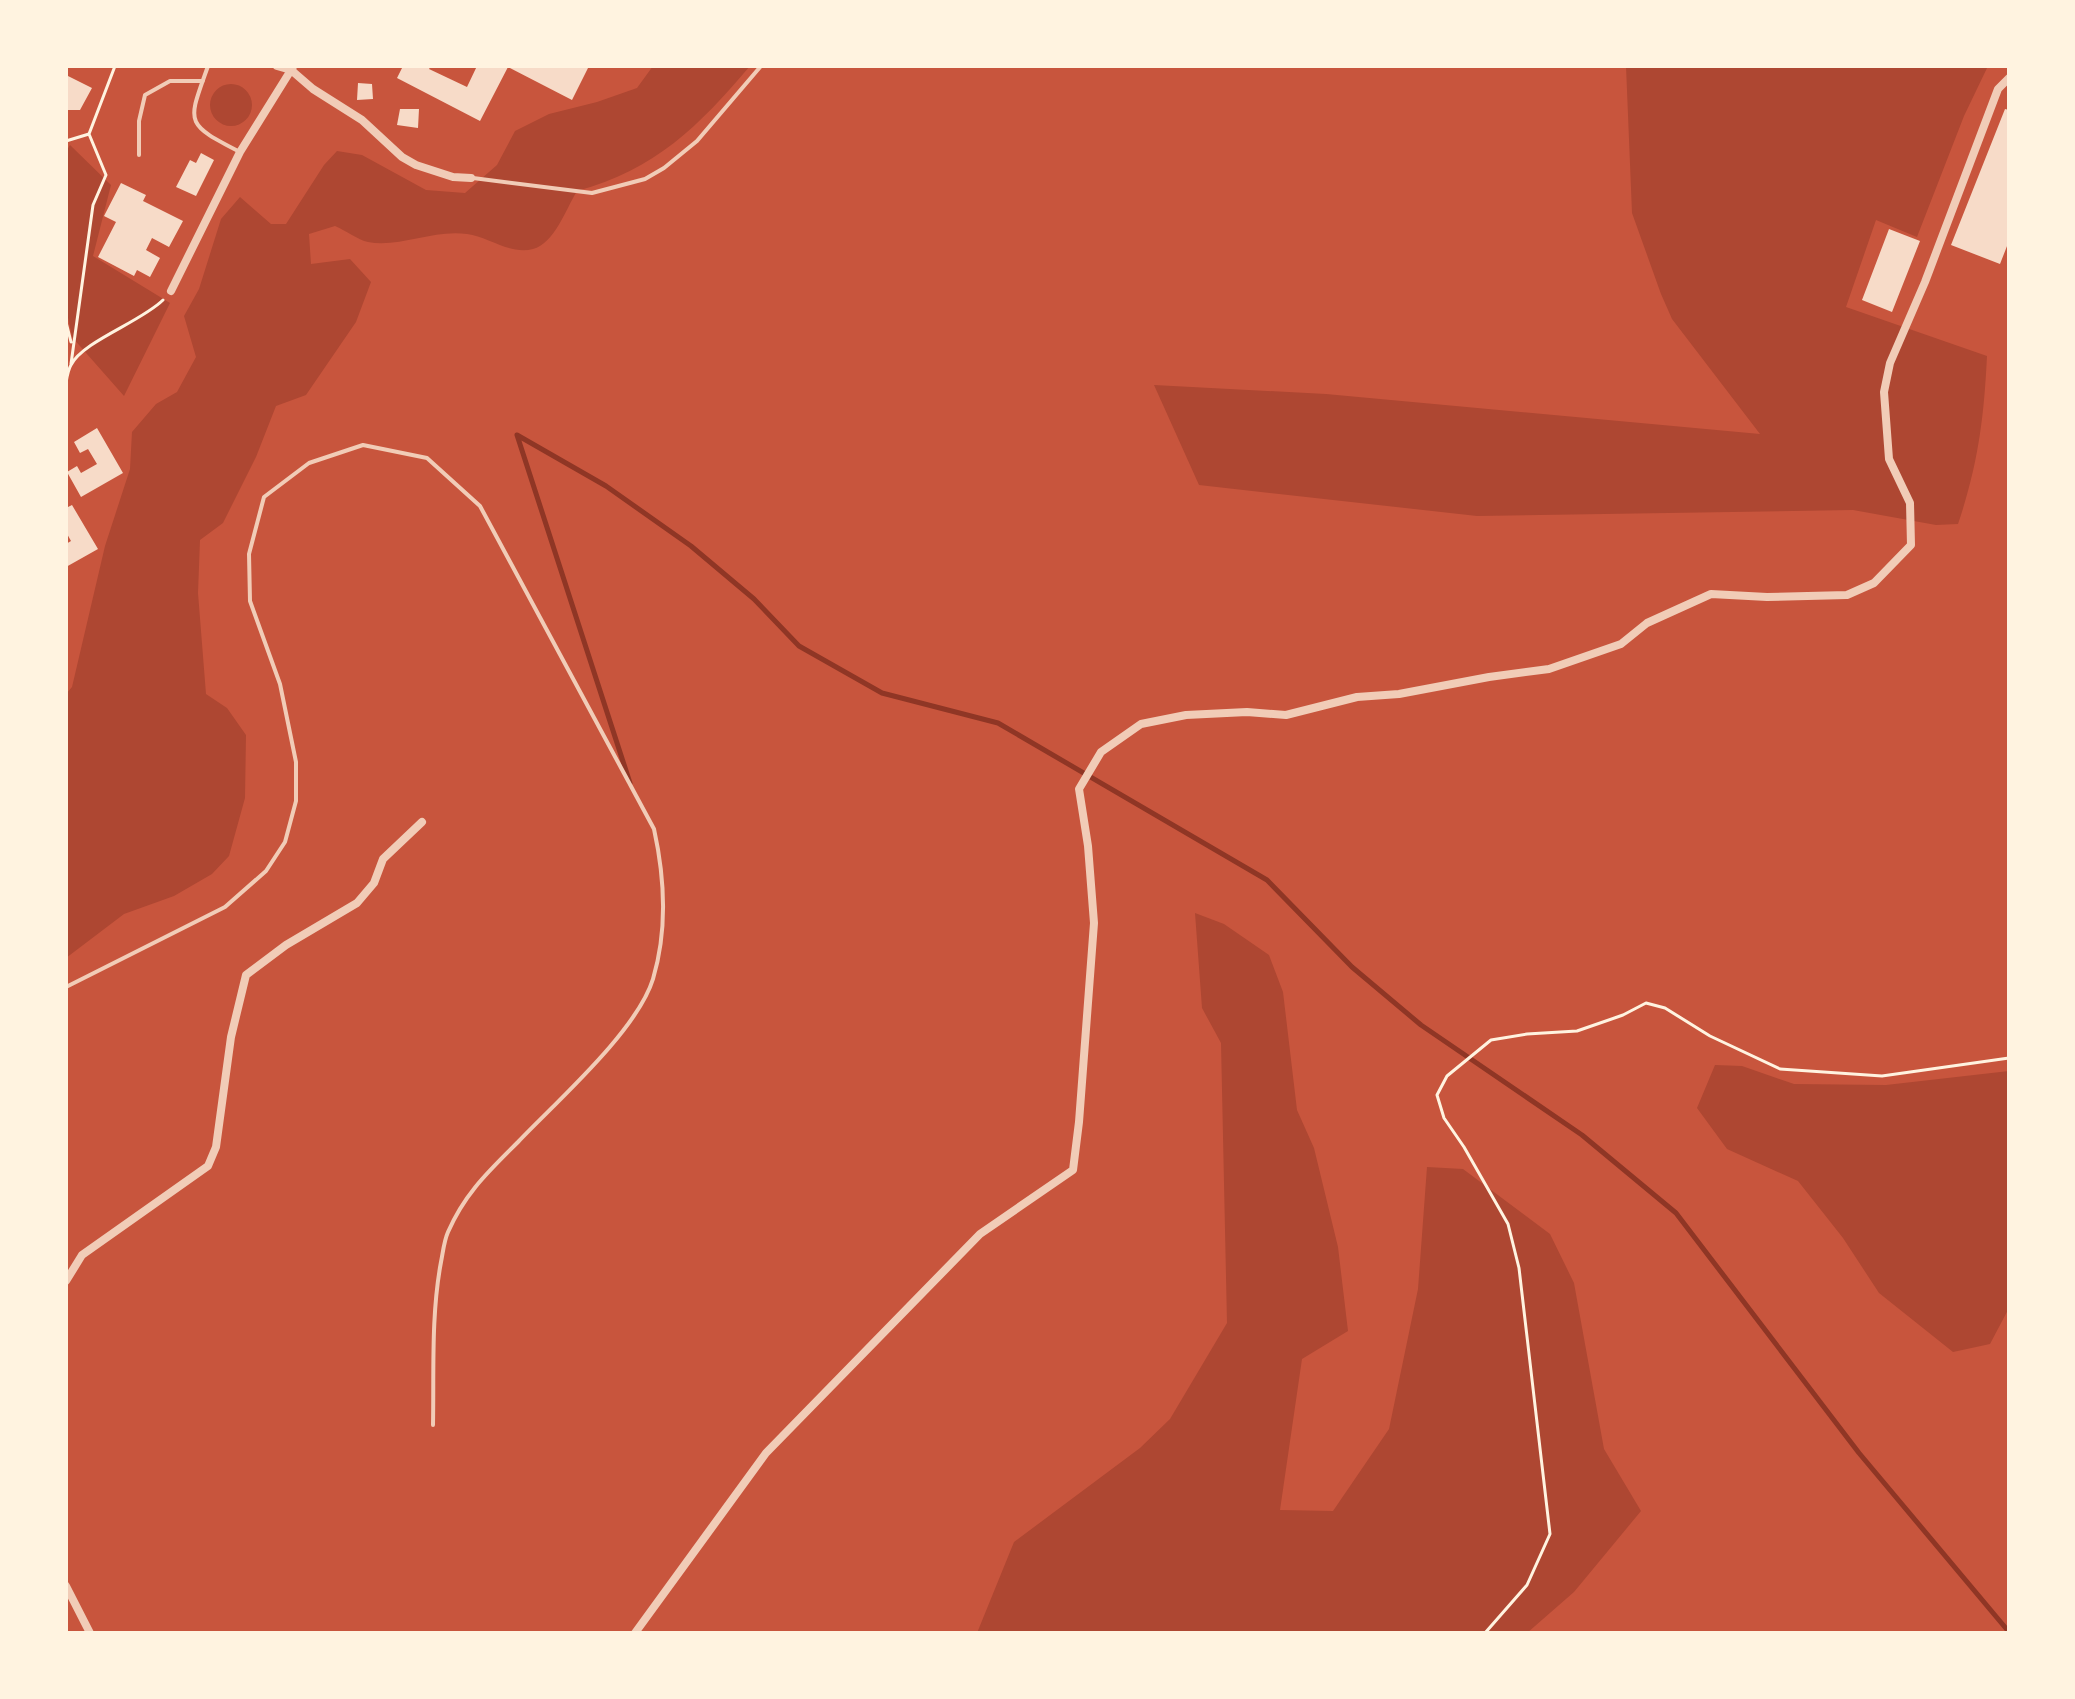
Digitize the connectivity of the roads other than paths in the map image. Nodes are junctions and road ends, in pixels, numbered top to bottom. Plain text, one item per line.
1 (208, 66) edge
2 (277, 66) edge
3 (761, 66) edge
4 (292, 68) edge
5 (2009, 78) edge
6 (203, 81) junction
7 (240, 152) junction
8 (139, 155) dead end
9 (471, 178) joint
10 (171, 291) road end
11 (422, 822) dead end
12 (66, 987) edge
13 (66, 1281) edge
14 (433, 1425) dead end
15 (66, 1586) edge
16 (90, 1633) edge
17 (635, 1633) edge

1 - 6 lane
2 - 4 street
3 - 9 lane
4 - 7 street
4 - 9 street
5 - 17 street
6 - 7 lane
6 - 8 lane
7 - 10 street
11 - 13 street
12 - 14 lane
15 - 16 street

